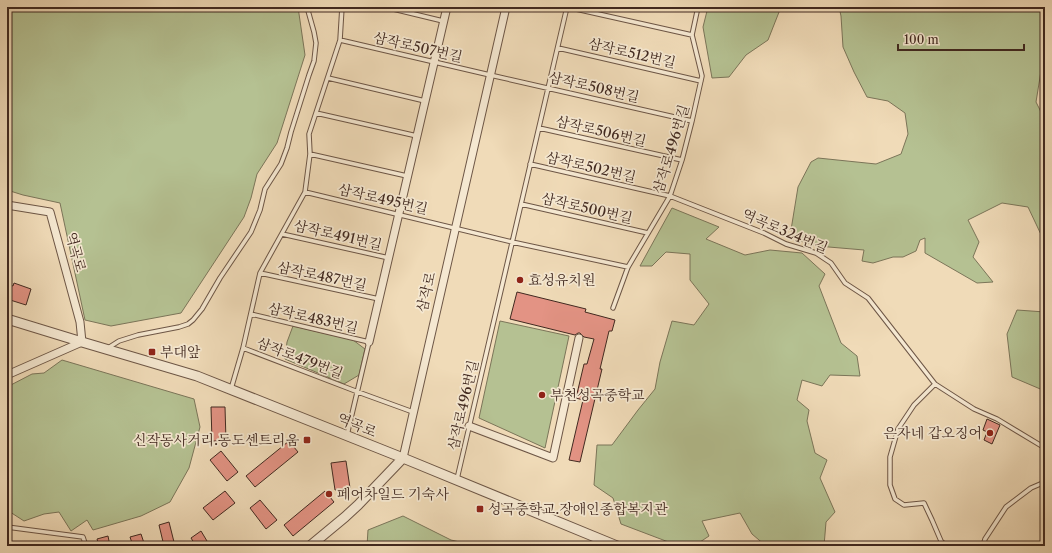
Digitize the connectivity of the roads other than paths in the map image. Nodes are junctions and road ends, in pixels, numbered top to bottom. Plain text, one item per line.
1 (307, 7) edge
2 (342, 7) edge
3 (385, 7) edge
4 (447, 7) edge
5 (506, 7) edge
6 (567, 7) edge
7 (698, 7) edge
8 (443, 21) junction
9 (692, 35) junction
10 (340, 40) junction
11 (558, 48) junction
12 (434, 62) junction
13 (490, 75) junction
14 (328, 78) junction
15 (701, 81) junction
16 (548, 88) junction
17 (425, 101) junction
18 (316, 113) junction
19 (692, 121) junction
20 (539, 128) junction
21 (417, 136) junction
22 (310, 154) junction
23 (682, 160) junction
24 (530, 164) junction
25 (407, 176) junction
26 (304, 192) junction
27 (670, 196) junction
28 (521, 204) junction
29 (7, 205) edge
30 (399, 214) junction
31 (455, 228) junction
32 (648, 233) junction
33 (282, 234) junction
34 (512, 242) junction
35 (388, 258) junction
36 (628, 267) junction
37 (260, 273) junction
38 (379, 299) junction
39 (613, 308) dead end
40 (251, 314) junction
41 (7, 319) edge
42 (580, 338) dead end
43 (82, 342) junction
44 (369, 342) junction
45 (243, 348) junction
46 (106, 349) junction
47 (7, 375) edge
48 (935, 384) junction
49 (231, 389) junction
50 (358, 392) junction
51 (413, 412) junction
52 (470, 426) junction
53 (347, 436) junction
54 (1045, 448) edge
55 (403, 458) junction
56 (457, 480) junction
57 (1045, 482) edge
58 (7, 527) edge
59 (86, 546) edge
60 (310, 546) edge
61 (617, 546) edge
62 (946, 546) edge
63 (983, 546) edge

1 - 46 lane
2 - 10 lane, 삼작로479번길
3 - 8 lane
4 - 8 street
5 - 13 street, 삼작로
6 - 9 lane
6 - 11 lane, 삼작로496번길
7 - 9 lane, 삼작로496번길
8 - 12 street
9 - 15 lane, 삼작로496번길
10 - 12 lane, 삼작로507번길
10 - 14 lane, 삼작로479번길
11 - 15 lane, 삼작로512번길
11 - 16 lane, 삼작로496번길
12 - 13 lane, 삼작로507번길
12 - 17 street
13 - 16 lane, 삼작로508번길
13 - 31 street, 삼작로
14 - 17 lane
14 - 18 lane, 삼작로479번길
15 - 19 lane, 삼작로496번길
16 - 19 lane, 삼작로508번길
16 - 20 lane, 삼작로496번길
17 - 21 street
18 - 21 lane
18 - 22 lane, 삼작로479번길
19 - 23 lane, 삼작로496번길
20 - 23 lane, 삼작로506번길
20 - 24 lane, 삼작로496번길
21 - 25 street
22 - 25 lane
22 - 26 lane, 삼작로479번길
23 - 27 lane, 삼작로496번길
24 - 27 lane, 삼작로502번길
24 - 28 lane, 삼작로496번길
25 - 30 street
26 - 30 lane, 삼작로495번길
26 - 33 lane, 삼작로479번길
27 - 32 lane, 삼작로496번길
27 - 48 lane, 역곡로324번길
28 - 32 lane, 삼작로500번길
28 - 34 lane, 삼작로496번길
29 - 43 street, 역곡로
30 - 31 lane, 삼작로495번길
30 - 35 street
31 - 34 lane
31 - 51 street, 삼작로
32 - 36 lane, 삼작로496번길
33 - 35 lane, 삼작로491번길
33 - 37 lane, 삼작로479번길
34 - 36 lane
34 - 52 lane, 삼작로496번길
35 - 38 street
36 - 39 lane, 삼작로496번길
37 - 38 lane, 삼작로487번길
37 - 40 lane, 삼작로479번길
38 - 44 street
40 - 44 lane, 삼작로483번길
40 - 45 lane, 삼작로479번길
41 - 43 street, 역곡로
42 - 52 street
43 - 46 street, 역곡로
43 - 47 street
44 - 50 lane, 삼작로479번길
45 - 49 lane
45 - 50 lane, 삼작로479번길
46 - 49 street, 역곡로
48 - 54 lane, 역곡로324번길
48 - 62 lane
49 - 53 street, 역곡로
50 - 51 lane, 삼작로479번길
50 - 53 lane
51 - 55 street, 삼작로
52 - 56 lane, 삼작로496번길
53 - 55 street, 역곡로
55 - 56 street, 역곡로
55 - 60 street
56 - 61 street, 역곡로
57 - 63 lane
58 - 59 lane

